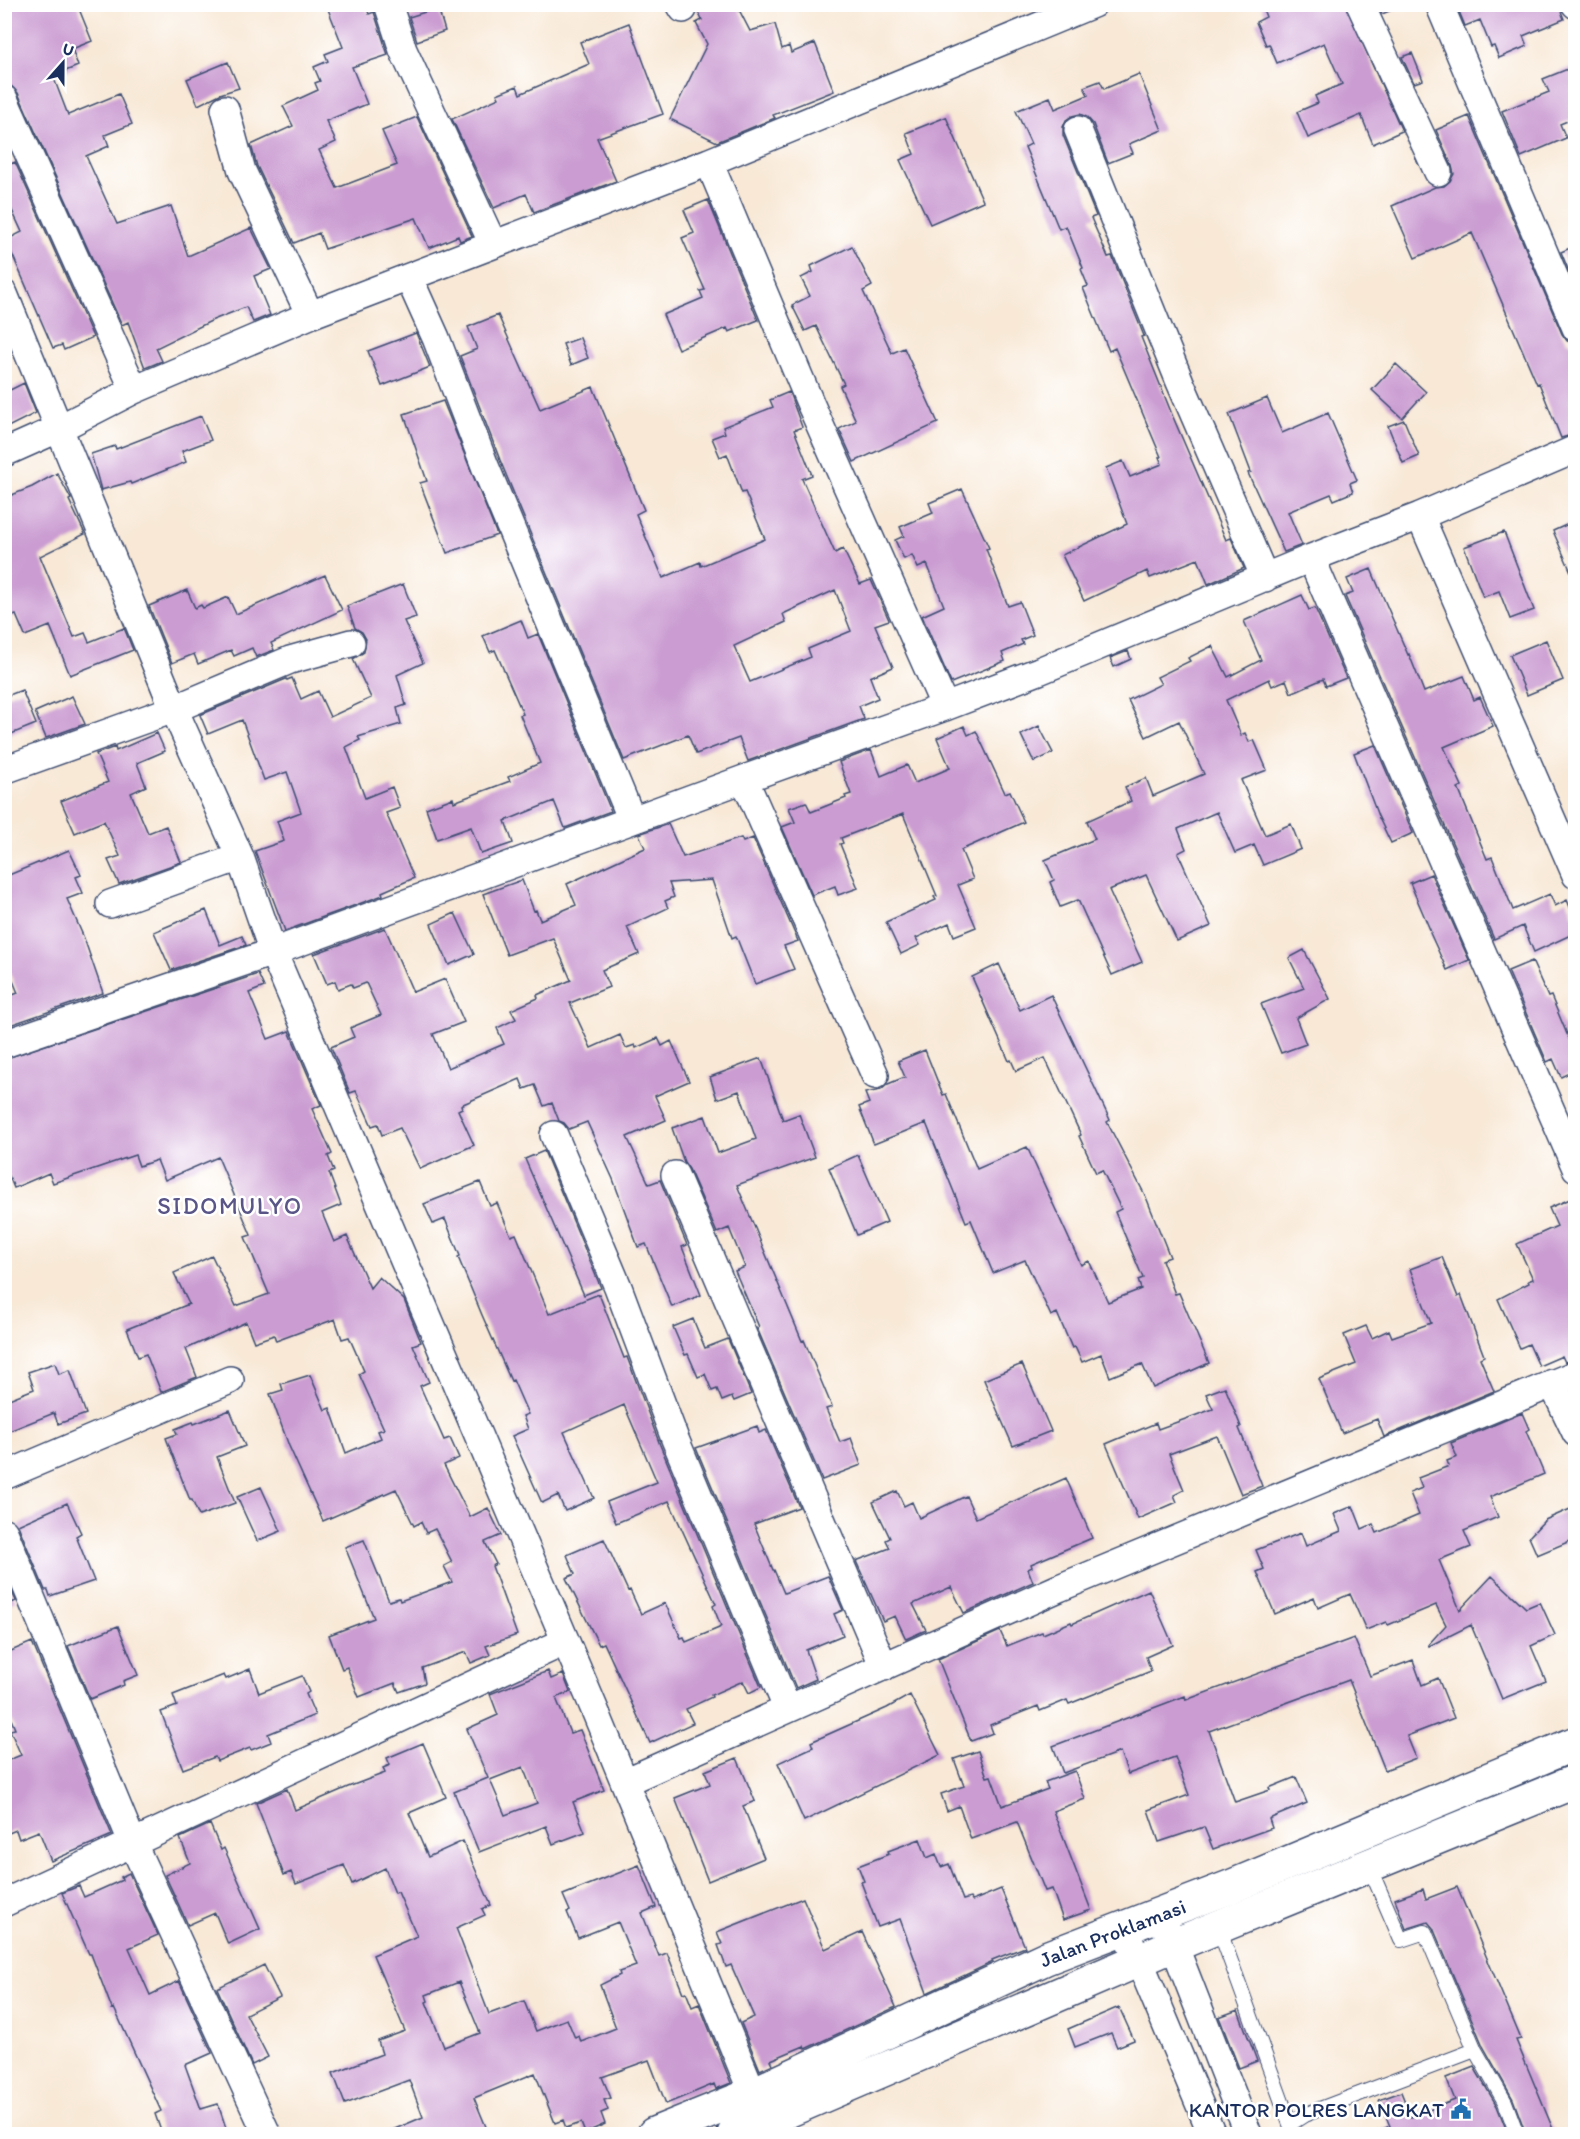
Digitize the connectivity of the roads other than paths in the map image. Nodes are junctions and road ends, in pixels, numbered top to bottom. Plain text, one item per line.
1 (388, 4) edge
2 (1094, 4) edge
3 (1360, 4) edge
4 (1439, 4) edge
5 (4, 99) edge
6 (225, 109) dead end
7 (1078, 129) dead end
8 (709, 162) junction
9 (1438, 172) dead end
10 (493, 244) junction
11 (409, 278) junction
12 (4, 294) edge
13 (310, 315) junction
14 (1575, 328) edge
15 (134, 390) junction
16 (60, 428) junction
17 (1575, 451) edge
18 (4, 453) edge
19 (1420, 516) junction
20 (1311, 558) junction
21 (1265, 579) junction
22 (351, 644) dead end
23 (945, 707) junction
24 (174, 709) junction
25 (4, 770) edge
26 (744, 779) junction
27 (632, 820) junction
28 (240, 857) junction
29 (1575, 875) edge
30 (110, 904) dead end
31 (273, 952) junction
32 (4, 1044) edge
33 (875, 1075) dead end
34 (554, 1135) dead end
35 (1575, 1168) edge
36 (675, 1174) dead end
37 (1564, 1378) edge
38 (230, 1380) dead end
39 (1575, 1433) edge
40 (4, 1476) edge
41 (4, 1532) edge
42 (564, 1642) junction
43 (884, 1667) junction
44 (787, 1708) junction
45 (1575, 1743) edge
46 (1575, 1781) edge
47 (625, 1782) junction
48 (133, 1844) junction
49 (1369, 1865) junction
50 (4, 1903) edge
51 (1211, 1912) junction
52 (1158, 1915) junction
53 (1122, 1928) junction
54 (1174, 1945) junction
55 (1139, 1960) junction
56 (1475, 2050) junction
57 (762, 2107) junction
58 (1292, 2129) edge
59 (267, 2134) edge
60 (654, 2134) edge
61 (734, 2134) edge
62 (1212, 2134) edge
63 (1248, 2134) edge
64 (1517, 2134) edge

1 - 10 street
2 - 8 street
3 - 9 street
4 - 14 street
5 - 15 street
6 - 13 street
7 - 21 street
8 - 10 street
8 - 23 street
10 - 11 street
11 - 13 street
11 - 27 street
12 - 16 street
13 - 15 street
15 - 16 street
16 - 18 street
16 - 24 street
17 - 19 street
19 - 20 street
19 - 29 street
20 - 21 street
20 - 35 street
21 - 23 street
22 - 24 street
23 - 26 street
24 - 25 street
24 - 28 street
26 - 27 street
26 - 33 street
27 - 31 street
28 - 30 street
28 - 31 street
31 - 32 street
31 - 42 street
34 - 44 street
36 - 43 street
37 - 39 street
37 - 43 street
38 - 40 street
41 - 48 street
42 - 47 street
42 - 48 street
43 - 44 street
44 - 47 street
45 - 51 street, Jalan Proklamasi
46 - 49 street, Jalan Proklamasi
47 - 57 street
48 - 50 street
48 - 59 street
49 - 51 street, Jalan Proklamasi
49 - 56 lane
51 - 52 street, Jalan Proklamasi
51 - 54 street, Jalan Proklamasi
51 - 58 lane
52 - 53 street, Jalan Proklamasi
52 - 54 street
53 - 55 street
53 - 57 street, Jalan Proklamasi
54 - 55 street, Jalan Proklamasi
54 - 63 street
55 - 57 street, Jalan Proklamasi
55 - 62 street
56 - 58 lane
56 - 64 lane
57 - 60 street, Jalan Proklamasi
57 - 61 street, Jalan Proklamasi

